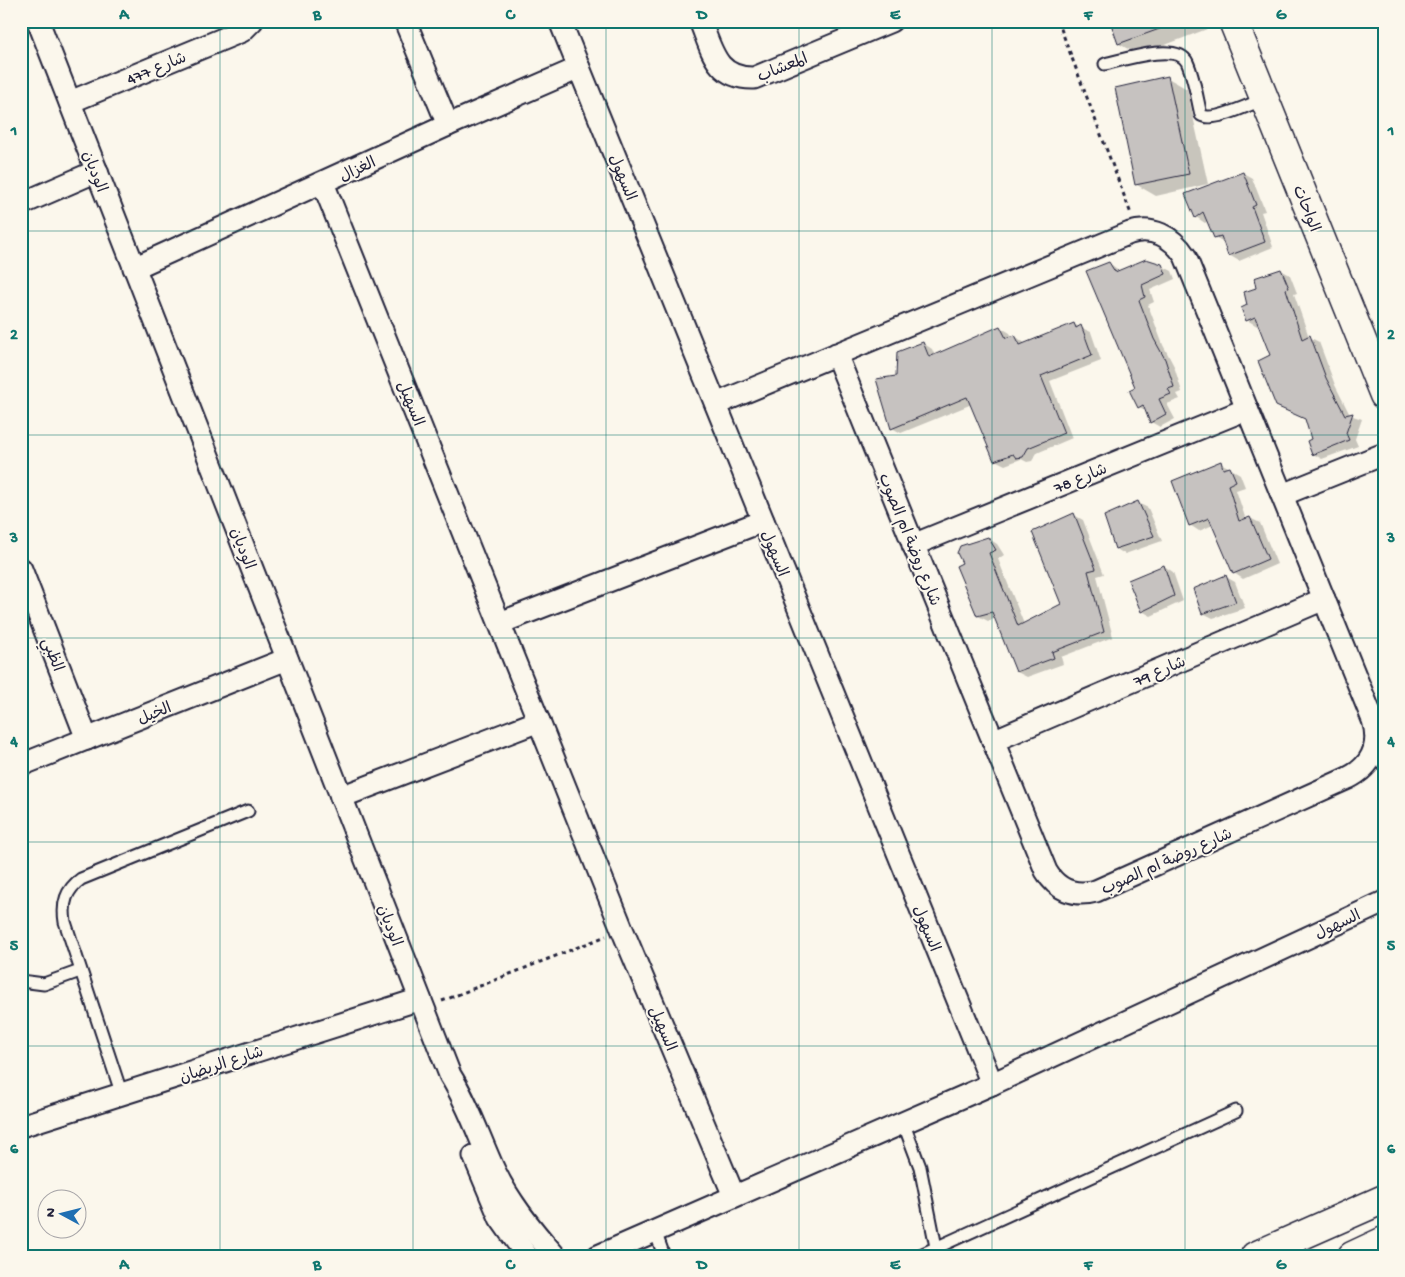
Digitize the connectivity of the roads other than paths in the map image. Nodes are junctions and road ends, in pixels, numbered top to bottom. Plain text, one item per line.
1 (38, 21) edge
2 (405, 21) edge
3 (560, 21) edge
4 (700, 21) edge
5 (891, 21) edge
6 (1233, 21) edge
7 (247, 26) edge
8 (1105, 64) dead end
9 (579, 68) junction
10 (1264, 99) junction
11 (70, 102) junction
12 (448, 125) junction
13 (97, 171) junction
14 (323, 183) junction
15 (21, 204) edge
16 (134, 268) junction
17 (836, 354) junction
18 (1384, 395) edge
19 (716, 404) junction
20 (1247, 409) junction
21 (1384, 454) edge
22 (1282, 495) junction
23 (763, 521) junction
24 (913, 545) junction
25 (21, 568) edge
26 (1324, 599) junction
27 (500, 623) junction
28 (287, 659) junction
29 (539, 721) junction
30 (87, 738) junction
31 (993, 741) junction
32 (21, 765) edge
33 (341, 797) junction
34 (248, 811) dead end
35 (1384, 902) edge
36 (80, 971) junction
37 (21, 981) edge
38 (422, 1004) junction
39 (450, 1075) junction
40 (992, 1084) junction
41 (122, 1095) junction
42 (1236, 1111) dead end
43 (904, 1122) junction
44 (21, 1126) edge
45 (734, 1196) junction
46 (1384, 1199) edge
47 (654, 1231) junction
48 (1384, 1241) edge
49 (936, 1248) junction
50 (527, 1256) edge
51 (555, 1256) edge
52 (598, 1256) edge
53 (664, 1256) edge
54 (918, 1256) edge
55 (1255, 1256) edge
56 (1352, 1256) edge

1 - 11 street, الوديان
2 - 12 street
3 - 9 street, السهول
4 - 5 street, المعشاب
6 - 10 street, الواحات
7 - 11 street, شارع 477
8 - 10 lane
9 - 12 street, الغزال
9 - 19 street, السهول
10 - 18 street, الواحات
11 - 13 street, الوديان
12 - 14 street, الغزال
13 - 15 street
13 - 16 street, الوديان
14 - 16 street, الغزال
14 - 27 street, السهيل
16 - 28 street, الوديان
17 - 19 street
17 - 20 street, شارع روضة ام الصوب
17 - 24 street, شارع روضة ام الصوب
19 - 23 street, السهول
20 - 22 street, شارع روضة ام الصوب
20 - 24 street, شارع 78
21 - 22 street
22 - 26 street, شارع روضة ام الصوب
23 - 27 street
23 - 40 street, السهول
24 - 31 street, شارع روضة ام الصوب
25 - 30 street, الظبي
26 - 31 street, شارع 79
26 - 31 street, شارع روضة ام الصوب
27 - 29 street, السهيل
28 - 30 street, الخيل
28 - 33 street, الوديان
29 - 33 street
29 - 45 street, السهيل
30 - 32 street, الخيل
33 - 38 street, الوديان
34 - 36 lane
35 - 40 street, السهول
36 - 37 lane
36 - 41 lane
38 - 39 street, الوديان
38 - 41 street, شارع الريضان
39 - 50 street, الوديان
39 - 51 street, الوديان
40 - 43 street, السهول
41 - 44 street, شارع الريضان
42 - 49 lane
43 - 45 street, السهول
43 - 49 lane
45 - 47 street
46 - 55 street
47 - 52 street
47 - 53 lane
48 - 56 street
49 - 54 lane

